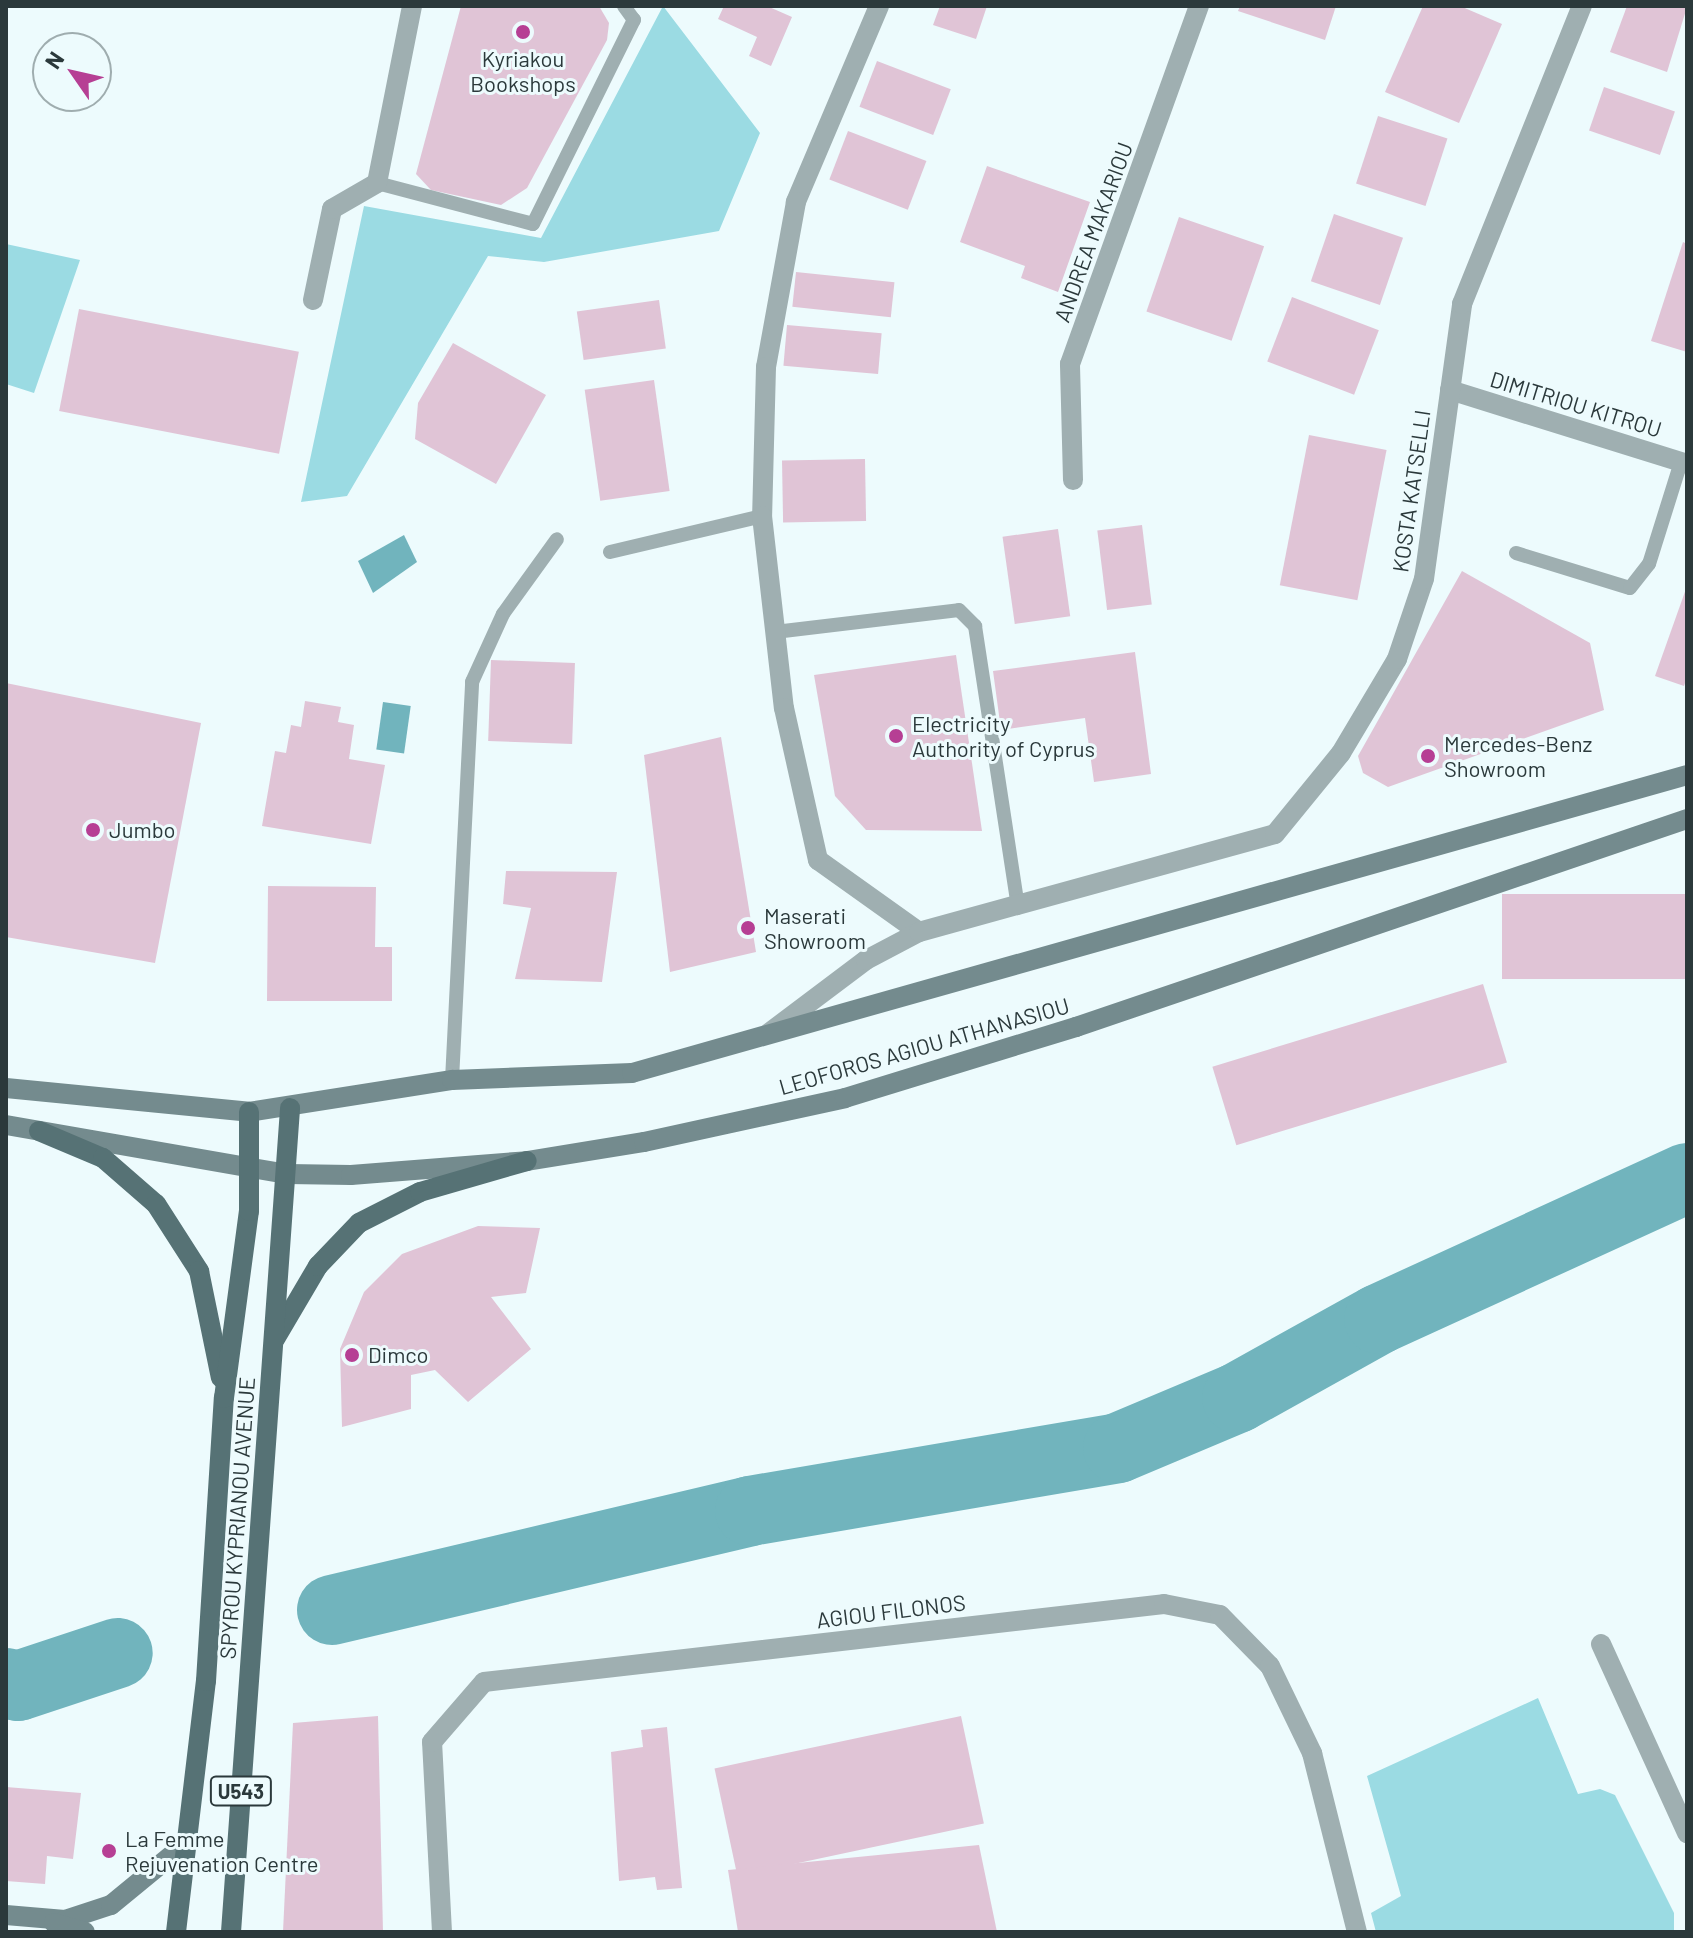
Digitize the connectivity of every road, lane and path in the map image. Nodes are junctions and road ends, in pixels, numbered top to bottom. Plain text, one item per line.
1 (412, 6) edge
2 (624, 6) edge
3 (879, 6) edge
4 (1199, 6) edge
5 (1582, 6) edge
6 (377, 183) junction
7 (313, 300) dead end
8 (1450, 390) junction
9 (1684, 463) edge
10 (1073, 480) dead end
11 (762, 516) junction
12 (557, 539) dead end
13 (610, 552) dead end
14 (1516, 553) dead end
15 (775, 632) junction
16 (1687, 775) edge
17 (1687, 819) edge
18 (1018, 908) junction
19 (919, 932) junction
20 (760, 1040) junction
21 (452, 1080) junction
22 (6, 1088) edge
23 (290, 1108) junction
24 (249, 1112) junction
25 (6, 1125) edge
26 (39, 1131) junction
27 (527, 1161) junction
28 (247, 1167) junction
29 (288, 1174) junction
30 (273, 1342) junction
31 (224, 1398) junction
32 (1601, 1644) dead end
33 (1687, 1833) edge
34 (190, 1840) junction
35 (6, 1915) edge
36 (31, 1917) junction
37 (85, 1932) edge
38 (176, 1932) edge
39 (231, 1932) edge
40 (442, 1932) edge
41 (1357, 1932) edge

1 - 6 street
2 - 6 lane
3 - 11 street
4 - 10 street, ANDREA MAKARIOU
5 - 8 street, KOSTA KATSELLI
6 - 7 street
8 - 9 street, DIMITRIOU KITROU
8 - 18 street, KOSTA KATSELLI
9 - 14 lane
11 - 13 lane
11 - 15 street
12 - 21 lane
15 - 18 lane
15 - 19 street
16 - 20 main road
17 - 27 main road, LEOFOROS AGIOU ATHANASIOU
18 - 19 street, KOSTA KATSELLI
19 - 20 street, KOSTA KATSELLI
20 - 21 main road
21 - 23 main road
22 - 24 main road
23 - 24 main road
23 - 29 main road, SPYROU KYPRIANOU AVENUE / U543
24 - 28 main road, SPYROU KYPRIANOU AVENUE / U543
25 - 26 main road, LEOFOROS AGIOU ATHANASIOU
26 - 28 main road, LEOFOROS AGIOU ATHANASIOU
26 - 31 main road
27 - 29 main road, LEOFOROS AGIOU ATHANASIOU
27 - 30 main road
28 - 29 main road, LEOFOROS AGIOU ATHANASIOU
28 - 31 main road, SPYROU KYPRIANOU AVENUE / U543
29 - 30 main road, SPYROU KYPRIANOU AVENUE / U543
30 - 39 main road, SPYROU KYPRIANOU AVENUE / U543
31 - 34 main road, SPYROU KYPRIANOU AVENUE / U543
32 - 33 street
34 - 36 main road
34 - 38 main road, SPYROU KYPRIANOU AVENUE / U543
35 - 36 main road
36 - 37 main road
40 - 41 street, AGIOU FILONOS

